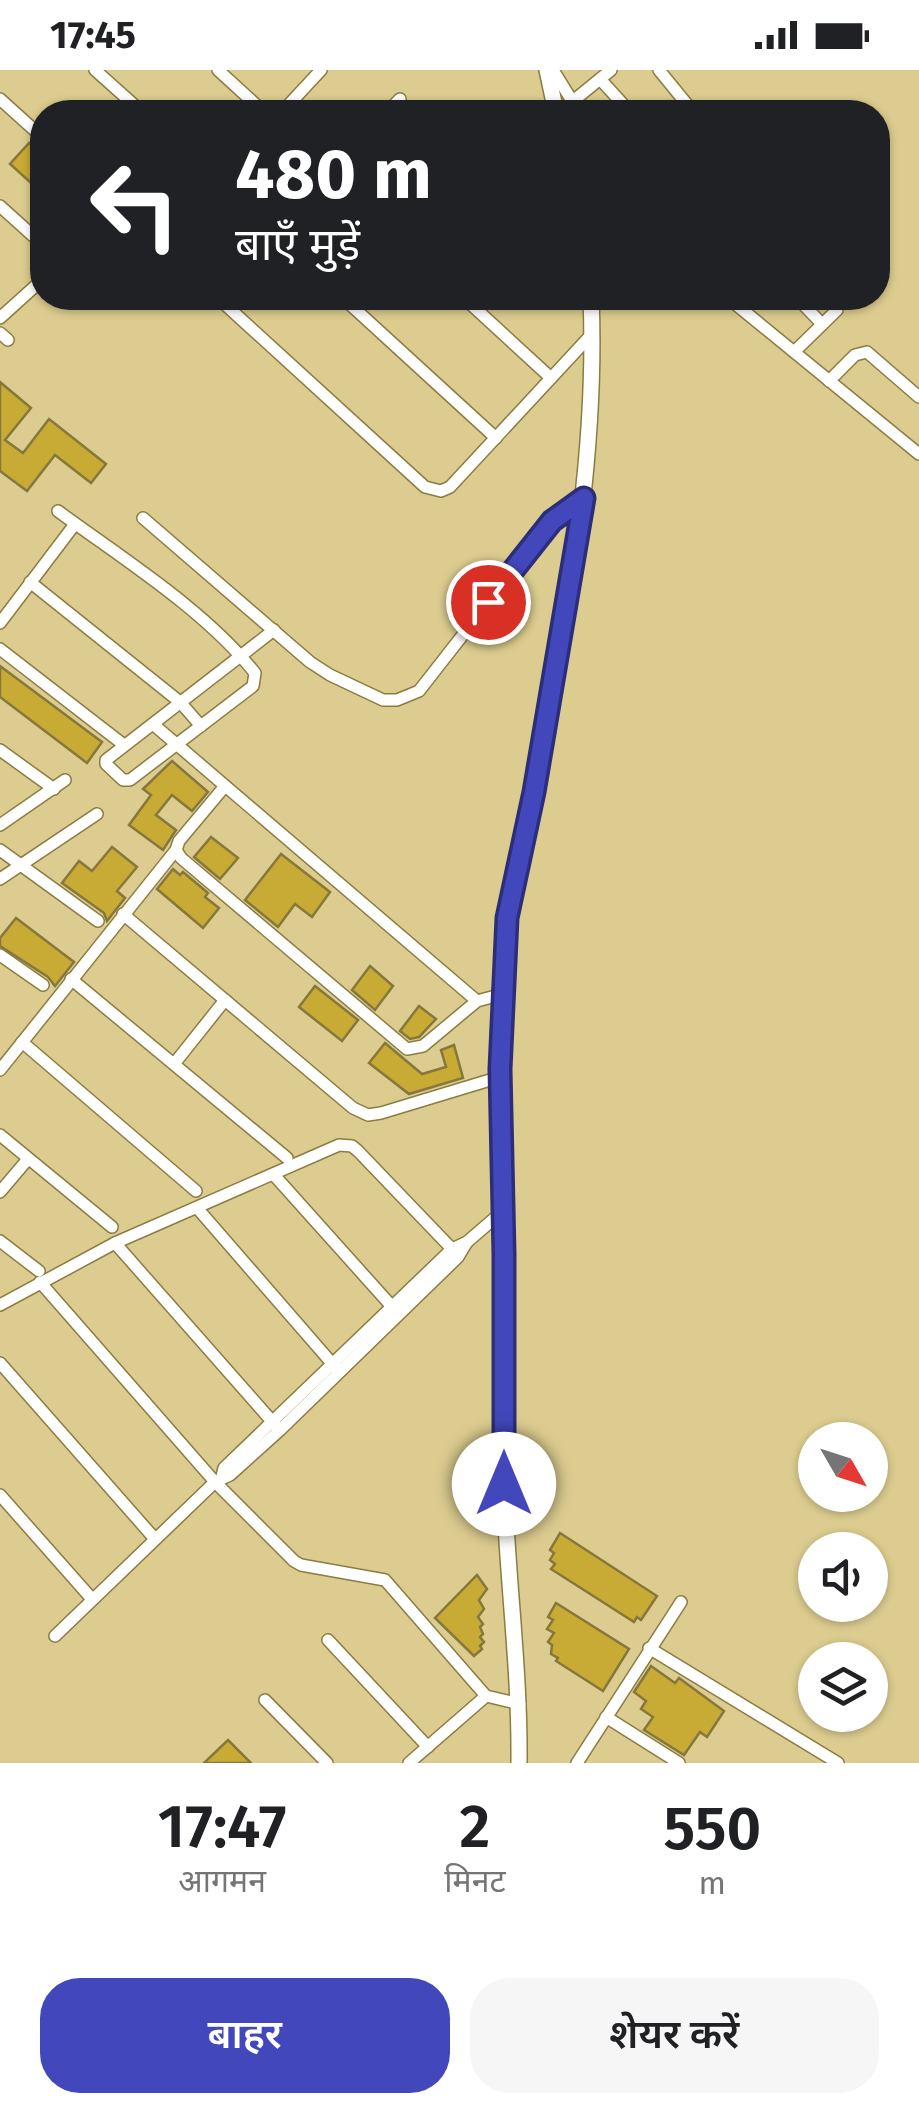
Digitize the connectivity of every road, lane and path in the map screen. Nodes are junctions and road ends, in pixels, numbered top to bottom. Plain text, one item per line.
1 (96, 70) edge
2 (218, 70) edge
3 (321, 70) edge
4 (550, 70) edge
5 (611, 70) edge
6 (659, 70) edge
7 (600, 79) junction
8 (0, 98) edge
9 (129, 100) edge
10 (251, 100) edge
11 (293, 100) edge
12 (554, 100) edge
13 (571, 100) edge
14 (582, 100) edge
15 (619, 100) edge
16 (683, 100) edge
17 (30, 127) edge
18 (0, 206) edge
19 (30, 233) edge
20 (30, 291) edge
21 (231, 310) edge
22 (356, 310) edge
23 (477, 310) edge
24 (590, 310) edge
25 (743, 310) edge
26 (809, 310) edge
27 (836, 310) edge
28 (0, 318) edge
29 (822, 324) junction
30 (591, 336) junction
31 (794, 352) junction
32 (551, 378) junction
33 (830, 381) junction
34 (919, 398) edge
35 (496, 438) junction
36 (919, 454) edge
37 (584, 498) junction
38 (58, 512) dead end
39 (143, 518) dead end
40 (76, 524) junction
41 (30, 582) junction
42 (0, 623) edge
43 (274, 630) junction
44 (0, 648) edge
45 (240, 655) junction
46 (180, 702) junction
47 (154, 725) junction
48 (201, 726) junction
49 (124, 745) junction
50 (176, 746) junction
51 (0, 750) edge
52 (225, 786) junction
53 (97, 814) dead end
54 (0, 825) edge
55 (0, 850) edge
56 (176, 850) junction
57 (19, 866) junction
58 (0, 879) edge
59 (122, 914) junction
60 (98, 921) dead end
61 (0, 955) edge
62 (71, 979) junction
63 (43, 985) dead end
64 (503, 994) junction
65 (225, 1000) junction
66 (477, 1001) junction
67 (22, 1042) junction
68 (174, 1064) junction
69 (0, 1070) edge
70 (500, 1077) junction
71 (0, 1136) edge
72 (287, 1158) dead end
73 (28, 1159) junction
74 (274, 1175) junction
75 (196, 1191) dead end
76 (0, 1192) edge
77 (198, 1209) junction
78 (503, 1212) junction
79 (112, 1227) dead end
80 (0, 1241) edge
81 (467, 1242) junction
82 (116, 1243) junction
83 (452, 1249) junction
84 (39, 1277) junction
85 (0, 1305) edge
86 (396, 1311) junction
87 (0, 1363) edge
88 (337, 1368) junction
89 (276, 1426) junction
90 (219, 1479) junction
91 (0, 1495) edge
92 (155, 1539) junction
93 (92, 1600) junction
94 (680, 1602) dead end
95 (55, 1636) dead end
96 (328, 1640) dead end
97 (649, 1648) junction
98 (486, 1696) junction
99 (265, 1700) dead end
100 (520, 1704) junction
101 (606, 1717) junction
102 (428, 1747) junction
103 (328, 1763) edge
104 (410, 1763) edge
105 (519, 1763) edge
106 (577, 1763) edge
107 (680, 1763) edge
108 (838, 1763) edge

1 - 9 street
2 - 10 street
3 - 11 street
4 - 12 street
4 - 13 street
5 - 7 street
6 - 16 street
7 - 14 street
7 - 15 street
8 - 17 street
18 - 19 street
20 - 28 street
21 - 35 street
22 - 35 street
23 - 32 street
24 - 30 street
25 - 31 street
26 - 29 street
27 - 29 street
29 - 31 street
30 - 32 street
30 - 37 street
31 - 33 street
32 - 35 street
33 - 34 street
33 - 36 street
37 - 43 street
37 - 64 street
38 - 40 street
39 - 43 street
40 - 41 street
40 - 45 street
41 - 42 street
41 - 46 street
43 - 45 street
44 - 49 street
45 - 46 street
45 - 48 street
46 - 47 street
46 - 48 street
47 - 49 street
47 - 50 street
48 - 50 street
49 - 50 street
50 - 52 street
51 - 54 street
52 - 56 street
52 - 66 street
53 - 57 street
55 - 57 street
56 - 59 street
56 - 66 street
57 - 58 street
57 - 60 street
59 - 62 street
59 - 65 street
61 - 63 street
62 - 67 street
62 - 68 street
64 - 66 street
64 - 70 street
65 - 68 street
65 - 70 street
67 - 69 street
67 - 75 street
68 - 72 street
70 - 78 street
71 - 73 street
73 - 76 street
73 - 79 street
74 - 77 street
74 - 83 street
74 - 86 street
77 - 82 street
77 - 88 street
78 - 81 street
78 - 100 street
80 - 84 street
81 - 83 street
81 - 86 street
82 - 84 street
82 - 89 street
83 - 86 street
84 - 85 street
84 - 90 street
86 - 88 street
87 - 92 street
88 - 89 street
89 - 90 street
90 - 92 street
90 - 98 street
91 - 93 street
92 - 93 street
93 - 95 street
94 - 97 street
96 - 102 street
97 - 101 street
97 - 108 street
98 - 100 street
98 - 102 street
99 - 103 street
100 - 105 street
101 - 106 street
101 - 107 street
102 - 104 street

